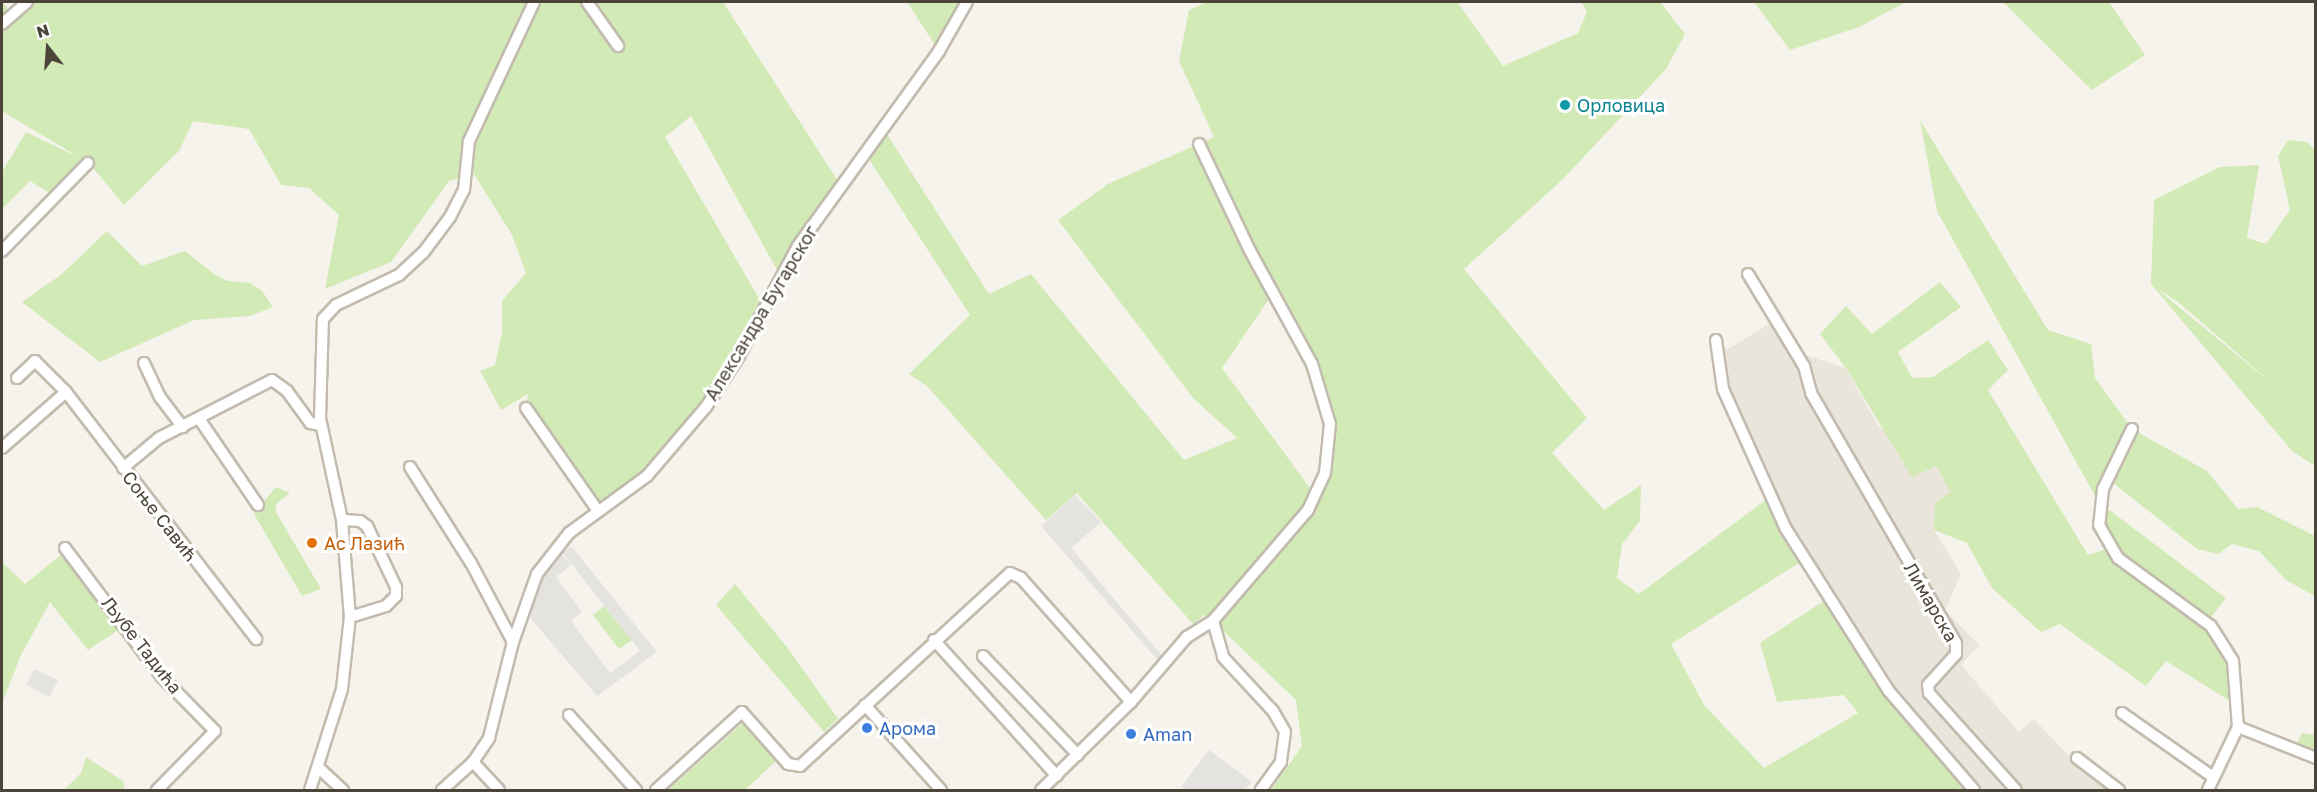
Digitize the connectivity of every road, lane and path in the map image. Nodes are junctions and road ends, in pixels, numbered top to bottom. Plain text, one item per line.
1 (27, 2) edge
2 (534, 2) edge
3 (587, 2) edge
4 (967, 2) edge
5 (2, 24) edge
6 (618, 46) dead end
7 (1199, 144) dead end
8 (88, 163) dead end
9 (2, 251) edge
10 (1748, 274) dead end
11 (1716, 340) dead end
12 (144, 363) dead end
13 (17, 378) dead end
14 (66, 392) junction
15 (526, 408) dead end
16 (200, 420) junction
17 (320, 425) junction
18 (183, 427) junction
19 (2132, 429) dead end
20 (2, 448) edge
21 (410, 467) dead end
22 (123, 468) junction
23 (258, 505) dead end
24 (598, 512) junction
25 (342, 520) junction
26 (65, 548) dead end
27 (350, 617) junction
28 (1213, 621) junction
29 (256, 639) dead end
30 (934, 640) junction
31 (513, 642) junction
32 (983, 656) dead end
33 (1131, 702) junction
34 (865, 705) junction
35 (2122, 713) dead end
36 (569, 715) dead end
37 (2238, 727) junction
38 (1078, 755) junction
39 (2078, 758) dead end
40 (2316, 758) edge
41 (472, 762) junction
42 (319, 768) junction
43 (1057, 776) junction
44 (2213, 777) junction
45 (158, 790) edge
46 (310, 790) edge
47 (343, 790) edge
48 (442, 790) edge
49 (499, 790) edge
50 (636, 790) edge
51 (656, 790) edge
52 (941, 790) edge
53 (1041, 790) edge
54 (1261, 790) edge
55 (1974, 790) edge
56 (2016, 790) edge
57 (2118, 790) edge
58 (2208, 790) edge

1 - 5 street
2 - 17 street
3 - 6 street
4 - 24 street, Александра Бугарског
7 - 28 street
8 - 9 street
10 - 56 street, Лимарска
11 - 55 street
12 - 18 street
13 - 14 street, Соње Савић
14 - 20 street
14 - 22 street, Соње Савић
15 - 24 street
16 - 17 street
16 - 18 street
16 - 23 street
17 - 25 street
18 - 22 street
19 - 37 street
21 - 31 street
22 - 29 street, Соње Савић
24 - 31 street, Александра Бугарског
25 - 27 street
25 - 27 street
26 - 45 street, Љубе Тадића
27 - 42 street
28 - 33 street
28 - 54 street
30 - 33 street
30 - 34 street
30 - 43 street
31 - 41 street, Александра Бугарског
32 - 38 street
33 - 38 street
34 - 51 street
34 - 52 street
35 - 44 street
36 - 50 street
37 - 40 street
37 - 44 street
38 - 43 street
39 - 57 street
41 - 48 street, Александра Бугарског
41 - 49 street
42 - 46 street
42 - 47 street
43 - 53 street
44 - 58 street

